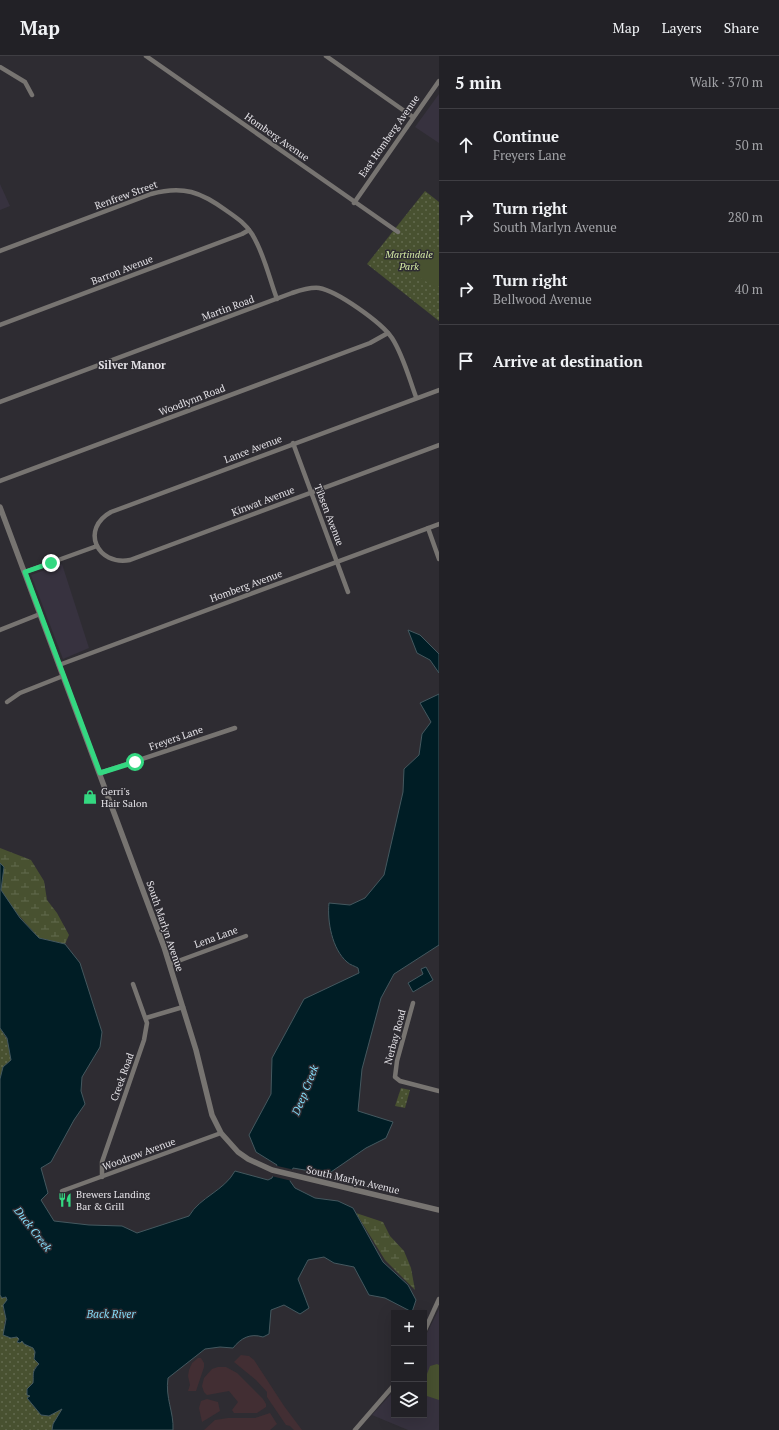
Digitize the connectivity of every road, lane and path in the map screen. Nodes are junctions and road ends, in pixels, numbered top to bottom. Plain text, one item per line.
1 (146, 56) edge
2 (326, 56) edge
3 (0, 68) edge
4 (439, 80) edge
5 (32, 95) dead end
6 (413, 117) junction
7 (354, 203) junction
8 (249, 230) junction
9 (398, 232) dead end
10 (0, 251) edge
11 (277, 299) junction
12 (0, 325) edge
13 (388, 333) junction
14 (439, 390) edge
15 (416, 397) junction
16 (0, 402) edge
17 (293, 443) junction
18 (439, 445) edge
19 (0, 481) edge
20 (311, 492) junction
21 (0, 507) edge
22 (439, 524) edge
23 (428, 528) junction
24 (97, 546) junction
25 (439, 559) edge
26 (337, 562) junction
27 (25, 572) junction
28 (348, 592) dead end
29 (40, 614) junction
30 (0, 630) edge
31 (60, 666) junction
32 (63, 676) junction
33 (7, 702) dead end
34 (235, 728) dead end
35 (100, 773) junction
36 (246, 936) dead end
37 (170, 964) junction
38 (133, 984) dead end
39 (413, 1003) dead end
40 (183, 1007) junction
41 (146, 1018) junction
42 (439, 1091) edge
43 (221, 1133) junction
44 (102, 1177) junction
45 (62, 1190) dead end
46 (439, 1210) edge
47 (439, 1299) edge
48 (427, 1325) edge
49 (391, 1388) edge
50 (355, 1430) edge

1 - 7 street, Homberg Avenue
2 - 6 street
3 - 5 street
4 - 6 street, East Homberg Avenue
6 - 7 street, East Homberg Avenue
7 - 9 street, Homberg Avenue
8 - 10 street, Renfrew Street
8 - 11 street, Renfrew Street
8 - 12 street, Barron Avenue
11 - 13 street, Martin Road
11 - 16 street, Martin Road
13 - 15 street, Martin Road
13 - 19 street, Woodlynn Road
14 - 15 street, Lance Avenue
15 - 17 street, Lance Avenue
17 - 20 street, Tibsen Avenue
17 - 24 street, Lance Avenue
18 - 20 street, Kinwat Avenue
20 - 24 street, Kinwat Avenue
20 - 26 street, Tibsen Avenue
21 - 27 street, South Marlyn Avenue
22 - 23 street, Homberg Avenue
23 - 25 street
23 - 26 street, Homberg Avenue
24 - 27 street
26 - 28 street, Tibsen Avenue
26 - 31 street, Homberg Avenue
27 - 29 street, South Marlyn Avenue
29 - 30 street
29 - 31 street, South Marlyn Avenue
31 - 32 street, South Marlyn Avenue
32 - 33 street
32 - 35 street, South Marlyn Avenue
34 - 35 street, Freyers Lane
35 - 37 street, South Marlyn Avenue
36 - 37 street, Lena Lane
37 - 40 street, South Marlyn Avenue
38 - 41 street, Creek Road
39 - 42 street, Nerbay Road
40 - 41 street
40 - 43 street, South Marlyn Avenue
41 - 44 street, Creek Road
43 - 44 street, Woodrow Avenue
43 - 46 street, South Marlyn Avenue
44 - 45 street, Woodrow Avenue
47 - 48 street
49 - 50 street

